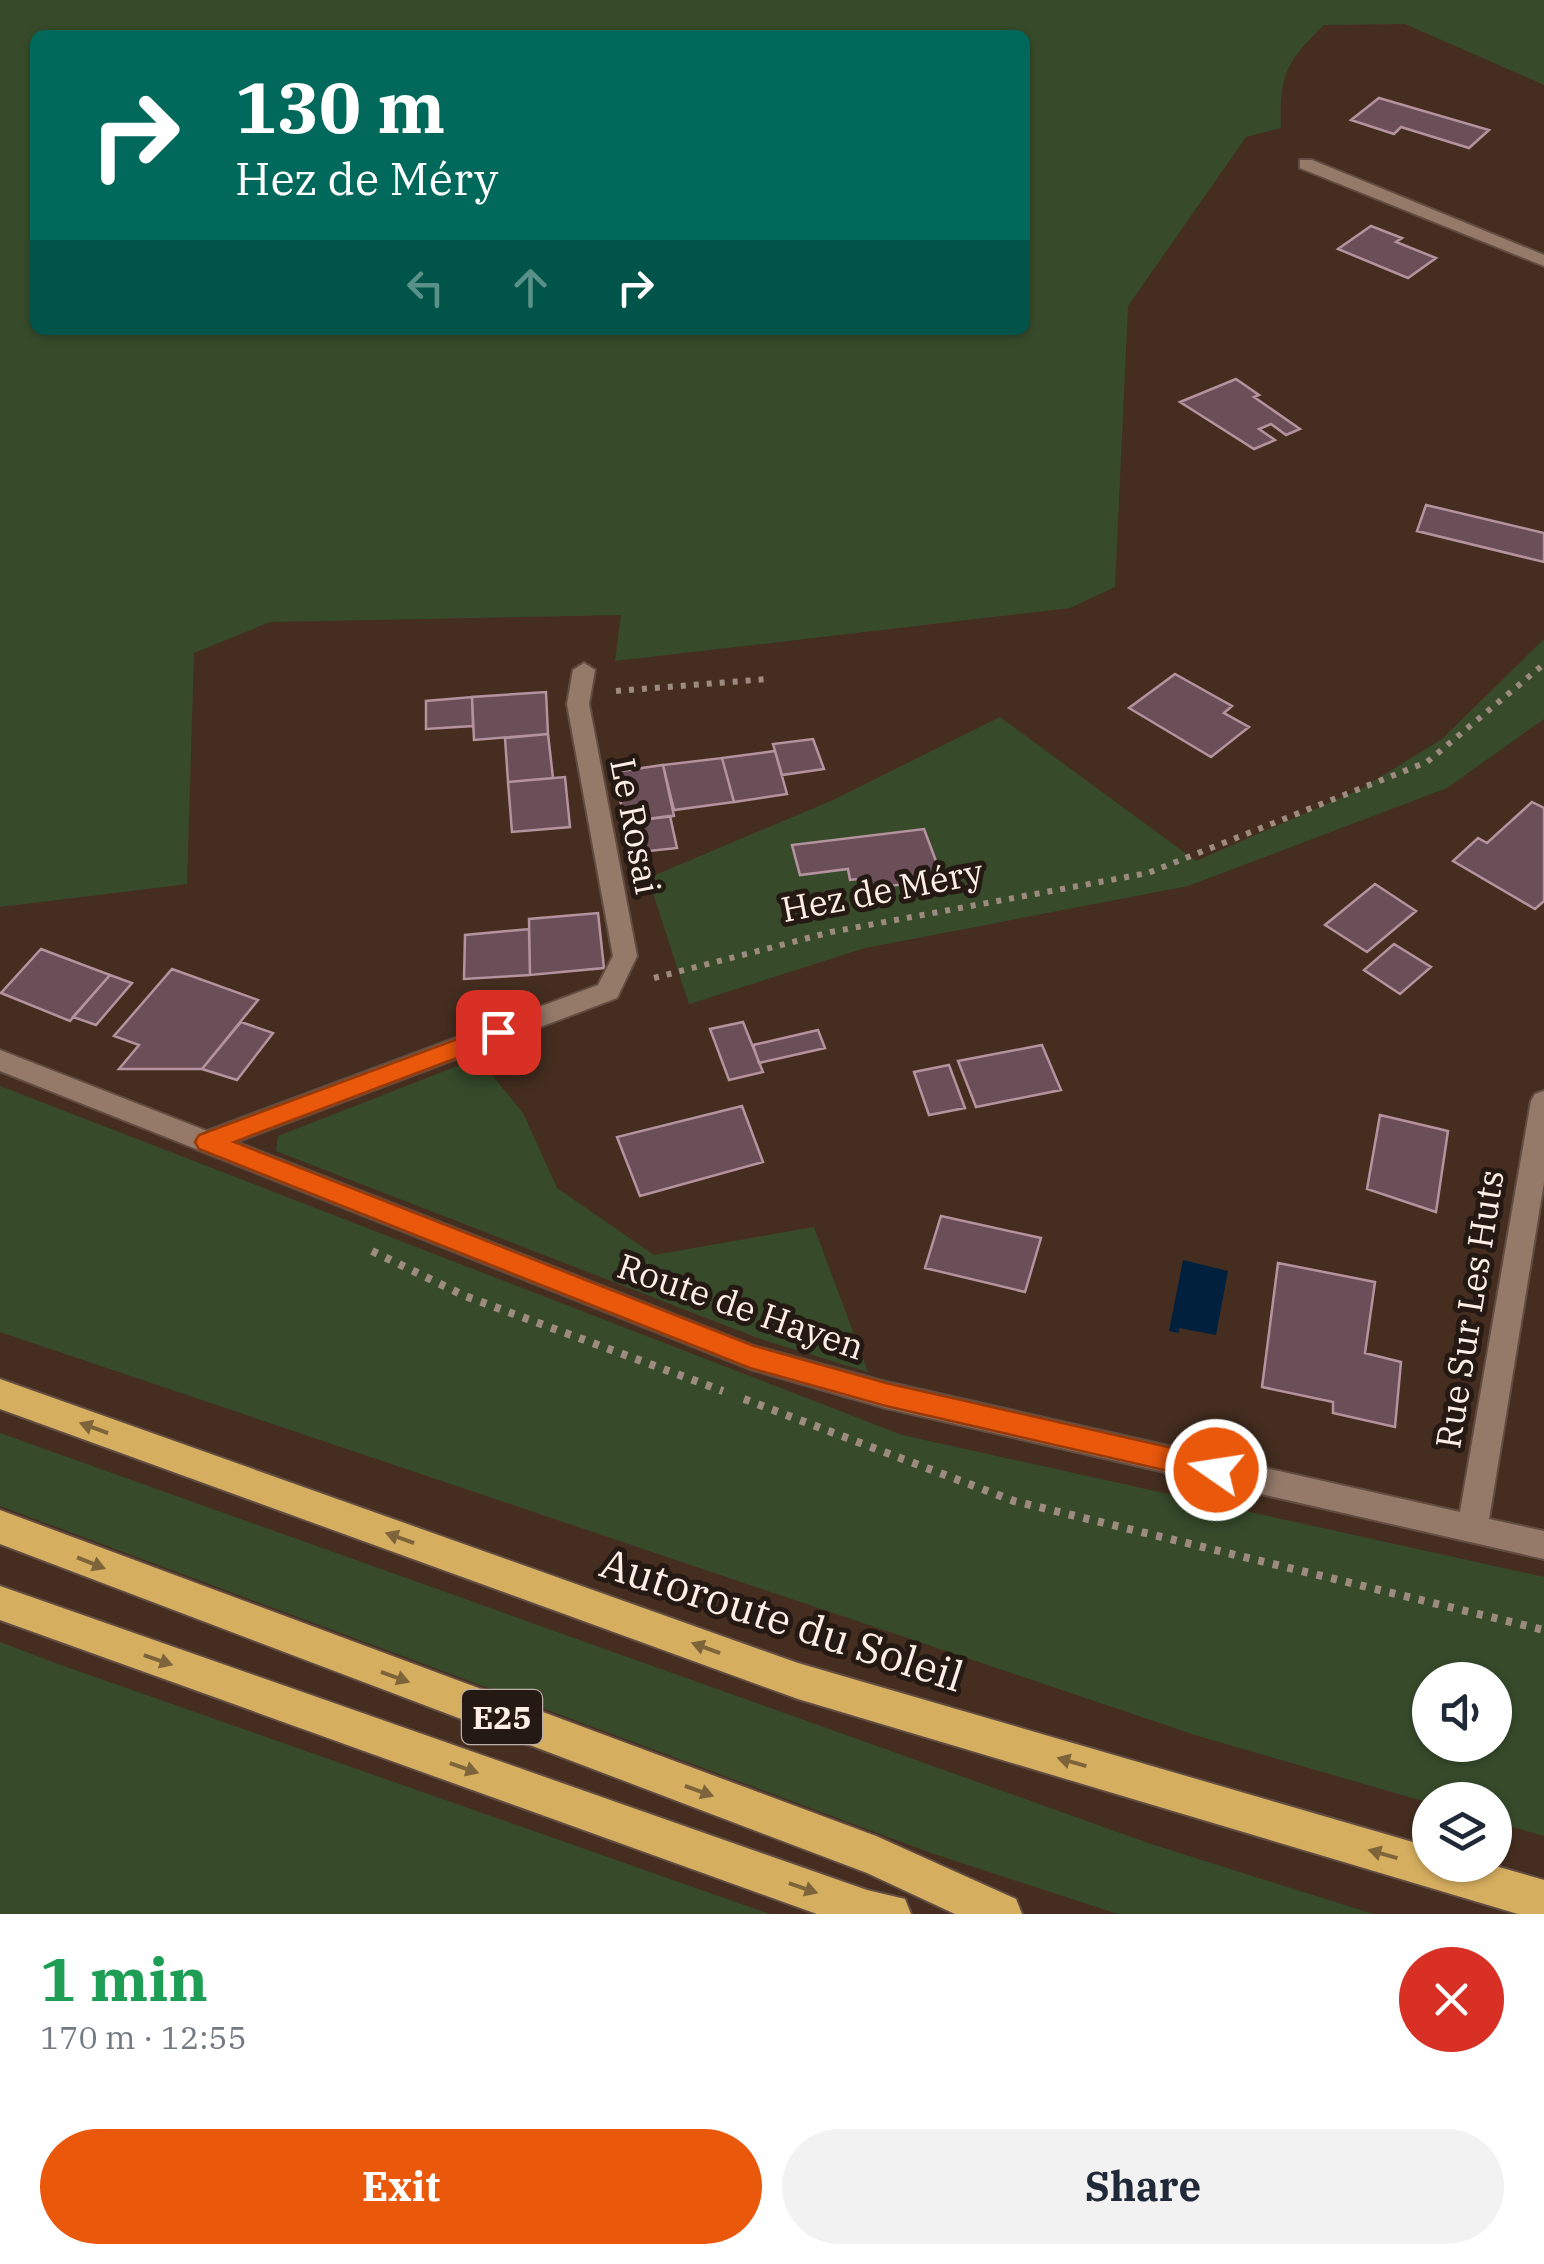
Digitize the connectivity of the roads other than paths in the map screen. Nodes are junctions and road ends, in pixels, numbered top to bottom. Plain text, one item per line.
1 (1306, 164) dead end
2 (1544, 260) edge
3 (582, 682) road end
4 (0, 1060) edge
5 (1544, 1101) edge
6 (207, 1142) junction
7 (0, 1394) edge
8 (0, 1527) edge
9 (1472, 1528) junction
10 (1544, 1545) edge
11 (0, 1603) edge
12 (1544, 1901) edge
13 (890, 1914) edge
14 (1001, 1914) edge

1 - 2 street
3 - 6 street, Le Rosai
4 - 6 street, Route de Hayen
5 - 9 street, Rue Sur Les Huts
6 - 9 street, Route de Hayen
12 -> 7 highway, Autoroute du Soleil
8 -> 14 highway, E25
9 - 10 street, Route de Hayen
11 -> 13 highway

